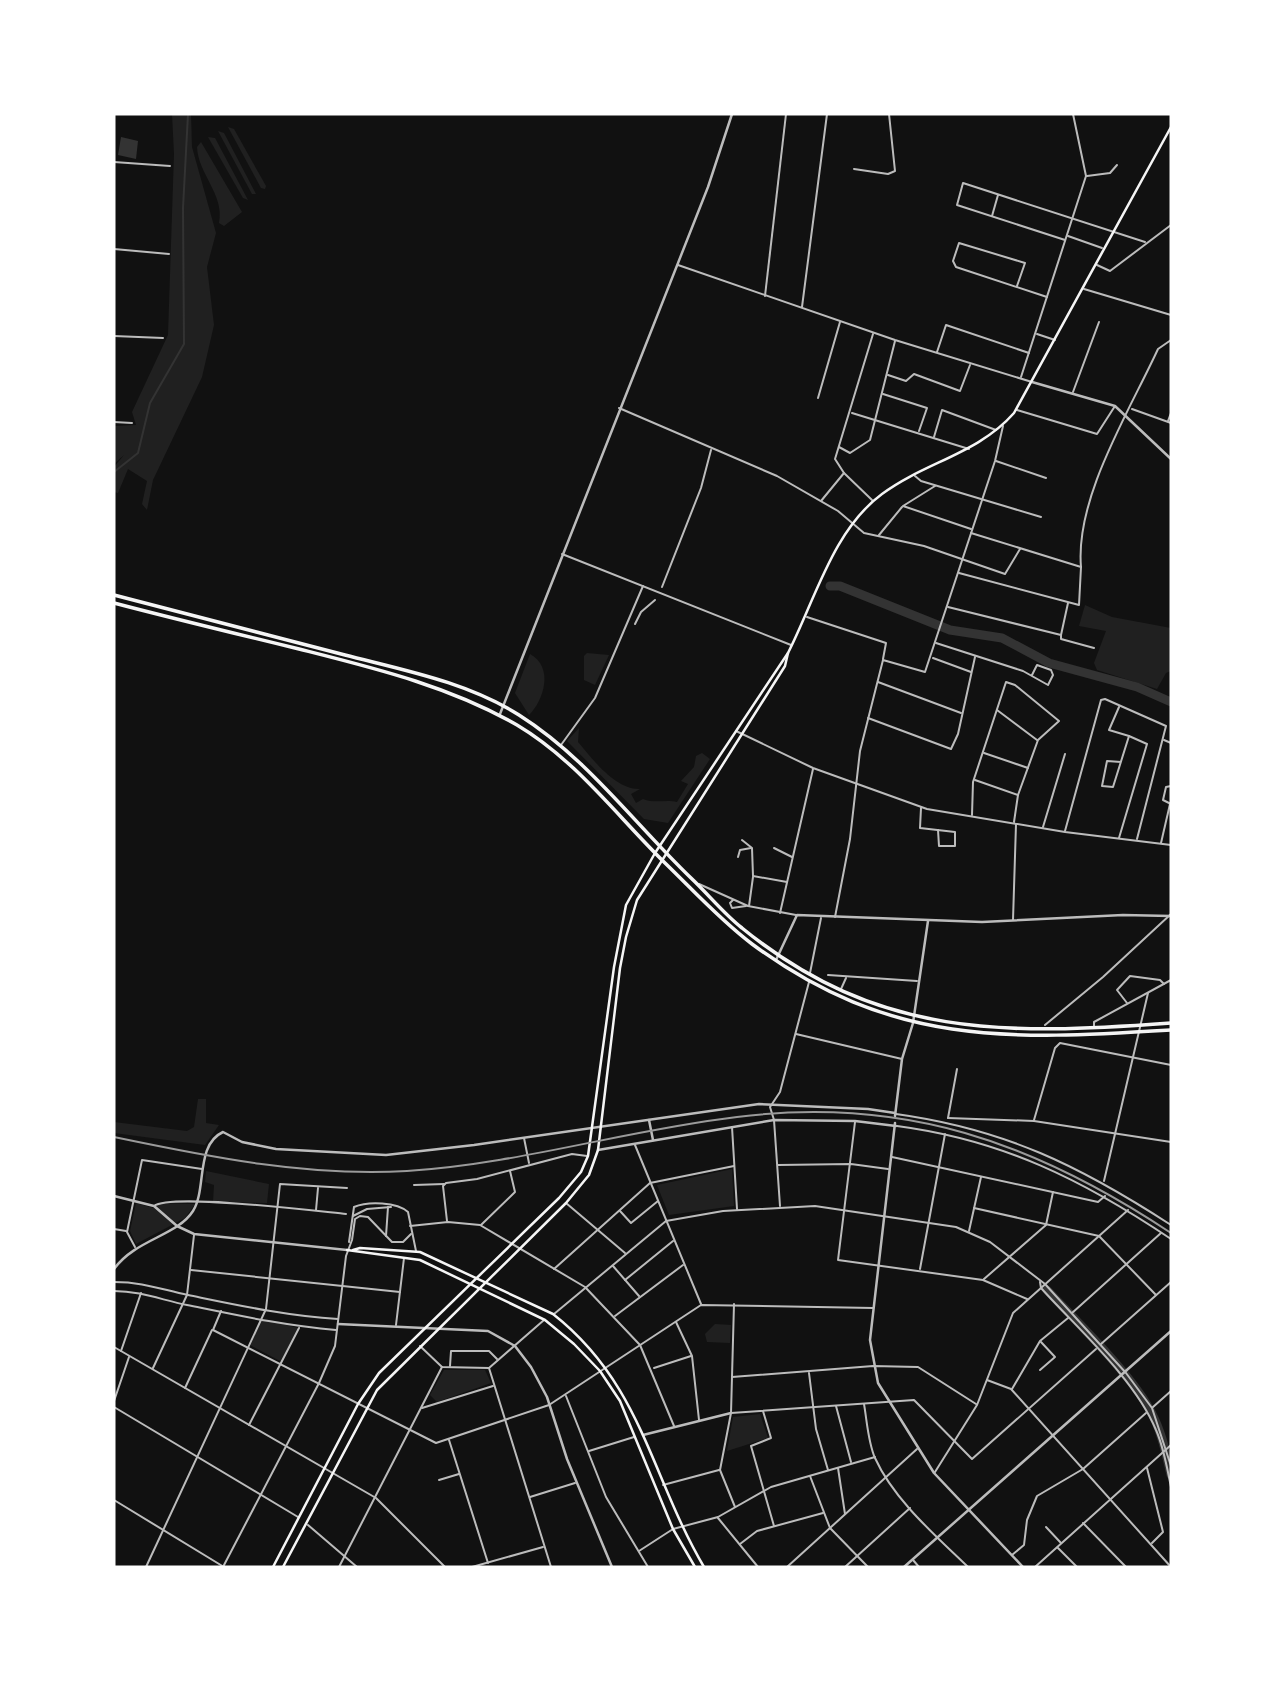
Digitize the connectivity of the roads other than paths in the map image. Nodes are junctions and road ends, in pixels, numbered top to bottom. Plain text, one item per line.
1 (732, 114) edge
2 (786, 114) edge
3 (827, 114) edge
4 (889, 114) edge
5 (1073, 114) edge
6 (1171, 130) edge
7 (114, 162) edge
8 (1117, 165) dead end
9 (170, 166) dead end
10 (854, 169) dead end
11 (1086, 176) junction
12 (999, 194) junction
13 (992, 216) junction
14 (1072, 218) junction
15 (1171, 225) edge
16 (1115, 232) junction
17 (1067, 236) junction
18 (1065, 240) junction
19 (1144, 242) junction
20 (1105, 248) junction
21 (114, 249) edge
22 (169, 254) dead end
23 (677, 265) junction
24 (1096, 265) junction
25 (1017, 286) junction
26 (1083, 288) junction
27 (765, 296) junction
28 (1048, 297) junction
29 (802, 308) junction
30 (1171, 315) edge
31 (841, 322) junction
32 (1099, 322) dead end
33 (873, 332) junction
34 (1036, 333) junction
35 (114, 335) edge
36 (163, 338) dead end
37 (895, 340) junction
38 (1056, 340) junction
39 (1171, 340) edge
40 (937, 353) junction
41 (1029, 353) junction
42 (971, 364) junction
43 (887, 375) junction
44 (1021, 378) junction
45 (1032, 382) junction
46 (881, 393) junction
47 (1073, 393) junction
48 (818, 398) dead end
49 (1115, 406) junction
50 (619, 408) junction
51 (1131, 409) junction
52 (1016, 410) junction
53 (851, 412) junction
54 (1171, 413) edge
55 (1128, 416) junction
56 (875, 420) junction
57 (114, 422) edge
58 (1167, 422) junction
59 (132, 423) dead end
60 (1171, 423) edge
61 (1003, 425) junction
62 (996, 431) junction
63 (918, 433) junction
64 (933, 438) junction
65 (839, 447) junction
66 (711, 448) junction
67 (969, 449) junction
68 (1171, 459) edge
69 (995, 461) junction
70 (844, 473) junction
71 (914, 475) junction
72 (1046, 478) dead end
73 (936, 485) junction
74 (982, 499) junction
75 (873, 501) junction
76 (820, 502) junction
77 (903, 506) junction
78 (1041, 517) dead end
79 (852, 524) junction
80 (972, 529) junction
81 (971, 533) junction
82 (878, 536) junction
83 (1020, 550) junction
84 (562, 554) junction
85 (963, 559) junction
86 (1081, 567) junction
87 (958, 573) junction
88 (643, 586) junction
89 (662, 587) dead end
90 (114, 595) edge
91 (655, 600) dead end
92 (1068, 602) junction
93 (114, 603) edge
94 (947, 606) junction
95 (806, 617) junction
96 (635, 624) dead end
97 (1062, 635) junction
98 (935, 643) junction
99 (792, 646) junction
100 (1094, 648) dead end
101 (788, 653) junction
102 (931, 657) junction
103 (975, 657) junction
104 (883, 660) junction
105 (972, 673) junction
106 (1032, 676) junction
107 (877, 682) junction
108 (502, 705) junction
109 (1119, 706) junction
110 (996, 709) junction
111 (963, 713) junction
112 (499, 716) junction
113 (867, 718) junction
114 (735, 731) junction
115 (742, 735) junction
116 (1129, 736) junction
117 (1163, 739) junction
118 (1038, 740) junction
119 (1171, 743) edge
120 (560, 746) junction
121 (983, 752) junction
122 (1065, 754) dead end
123 (1121, 762) junction
124 (813, 768) junction
125 (1028, 768) junction
126 (974, 779) junction
127 (856, 782) junction
128 (1171, 786) edge
129 (1018, 795) junction
130 (1170, 804) edge
131 (921, 807) junction
132 (972, 816) junction
133 (1015, 823) junction
134 (1043, 828) junction
135 (938, 830) junction
136 (1065, 832) junction
137 (1119, 839) junction
138 (742, 840) dead end
139 (1136, 842) junction
140 (1160, 844) junction
141 (1171, 845) edge
142 (660, 846) junction
143 (752, 848) junction
144 (774, 848) dead end
145 (666, 852) junction
146 (655, 853) junction
147 (738, 857) dead end
148 (793, 857) junction
149 (661, 859) junction
150 (753, 876) junction
151 (788, 882) junction
152 (698, 884) junction
153 (734, 900) junction
154 (748, 906) junction
155 (780, 913) junction
156 (797, 915) junction
157 (1171, 915) edge
158 (821, 917) junction
159 (835, 917) junction
160 (928, 921) junction
161 (1013, 921) junction
162 (779, 955) junction
163 (776, 961) junction
164 (810, 974) junction
165 (828, 975) dead end
166 (847, 976) junction
167 (1171, 980) edge
168 (810, 981) junction
169 (917, 981) junction
170 (1164, 984) junction
171 (841, 990) junction
172 (1148, 993) junction
173 (1128, 1003) junction
174 (913, 1016) junction
175 (913, 1023) junction
176 (1171, 1023) edge
177 (1045, 1025) dead end
178 (1140, 1025) junction
179 (1094, 1027) junction
180 (1171, 1030) edge
181 (1138, 1032) junction
182 (794, 1034) junction
183 (1067, 1036) junction
184 (1068, 1042) junction
185 (1133, 1056) junction
186 (902, 1059) junction
187 (1171, 1065) edge
188 (957, 1069) dead end
189 (771, 1103) junction
190 (895, 1115) junction
191 (948, 1118) junction
192 (649, 1120) junction
193 (774, 1121) junction
194 (855, 1121) junction
195 (945, 1121) junction
196 (1034, 1121) junction
197 (895, 1125) junction
198 (732, 1126) junction
199 (600, 1128) junction
200 (593, 1129) junction
201 (946, 1133) junction
202 (1116, 1133) junction
203 (524, 1137) junction
204 (653, 1140) junction
205 (1171, 1142) edge
206 (634, 1144) junction
207 (598, 1150) junction
208 (588, 1156) junction
209 (892, 1157) junction
210 (851, 1164) junction
211 (530, 1165) junction
212 (777, 1165) junction
213 (939, 1166) junction
214 (734, 1167) junction
215 (202, 1169) junction
216 (891, 1169) junction
217 (510, 1170) junction
218 (982, 1176) junction
219 (650, 1182) junction
220 (1104, 1182) junction
221 (445, 1184) junction
222 (414, 1185) dead end
223 (318, 1187) junction
224 (346, 1188) dead end
225 (1053, 1192) junction
226 (114, 1196) edge
227 (1105, 1196) junction
228 (658, 1200) junction
229 (135, 1201) junction
230 (198, 1202) junction
231 (566, 1203) junction
232 (154, 1206) junction
233 (277, 1207) junction
234 (388, 1207) junction
235 (395, 1207) junction
236 (780, 1208) junction
237 (974, 1208) junction
238 (619, 1210) junction
239 (737, 1210) junction
240 (846, 1210) junction
241 (1128, 1210) junction
242 (316, 1211) junction
243 (345, 1214) dead end
244 (885, 1216) junction
245 (351, 1218) junction
246 (666, 1221) junction
247 (447, 1222) junction
248 (928, 1222) junction
249 (1046, 1224) junction
250 (1171, 1225) edge
251 (177, 1226) junction
252 (411, 1226) junction
253 (480, 1226) junction
254 (114, 1229) edge
255 (597, 1230) junction
256 (127, 1231) junction
257 (969, 1231) junction
258 (1162, 1233) junction
259 (194, 1234) junction
260 (411, 1234) junction
261 (1099, 1236) junction
262 (386, 1237) junction
263 (1171, 1239) edge
264 (674, 1240) junction
265 (272, 1242) junction
266 (349, 1242) junction
267 (513, 1244) junction
268 (135, 1247) junction
269 (520, 1248) junction
270 (347, 1250) junction
271 (353, 1250) junction
272 (416, 1252) junction
273 (626, 1254) junction
274 (1009, 1257) junction
275 (404, 1258) junction
276 (684, 1264) junction
277 (612, 1265) junction
278 (879, 1265) junction
279 (1127, 1265) junction
280 (114, 1269) edge
281 (554, 1269) junction
282 (191, 1270) junction
283 (920, 1270) junction
284 (269, 1278) junction
285 (477, 1278) junction
286 (625, 1280) junction
287 (983, 1280) junction
288 (114, 1282) edge
289 (486, 1282) junction
290 (1040, 1282) junction
291 (1171, 1282) edge
292 (470, 1284) junction
293 (1045, 1284) junction
294 (342, 1286) junction
295 (585, 1287) junction
296 (1041, 1288) junction
297 (479, 1289) junction
298 (114, 1291) edge
299 (141, 1292) junction
300 (400, 1292) junction
301 (187, 1295) junction
302 (1156, 1295) junction
303 (640, 1297) junction
304 (1027, 1299) junction
305 (184, 1304) junction
306 (733, 1304) junction
307 (701, 1305) junction
308 (873, 1308) junction
309 (266, 1309) junction
310 (221, 1311) junction
311 (1072, 1313) junction
312 (553, 1314) junction
313 (614, 1317) junction
314 (262, 1318) junction
315 (1068, 1318) junction
316 (339, 1319) junction
317 (545, 1320) junction
318 (676, 1322) junction
319 (338, 1324) junction
320 (396, 1326) junction
321 (300, 1327) junction
322 (425, 1328) junction
323 (213, 1329) junction
324 (437, 1329) junction
325 (337, 1330) junction
326 (1171, 1331) edge
327 (1040, 1341) junction
328 (640, 1345) junction
329 (1100, 1345) junction
330 (249, 1346) junction
331 (420, 1346) junction
332 (515, 1346) junction
333 (114, 1347) edge
334 (1096, 1349) junction
335 (121, 1351) junction
336 (130, 1356) junction
337 (692, 1356) junction
338 (498, 1360) junction
339 (282, 1363) junction
340 (873, 1366) junction
341 (442, 1367) junction
342 (450, 1367) junction
343 (607, 1367) junction
344 (489, 1368) junction
345 (153, 1369) junction
346 (652, 1369) junction
347 (1040, 1370) dead end
348 (600, 1371) junction
349 (809, 1372) junction
350 (1126, 1373) junction
351 (732, 1377) junction
352 (1121, 1377) junction
353 (987, 1380) junction
354 (319, 1383) junction
355 (494, 1386) junction
356 (185, 1388) junction
357 (1012, 1390) junction
358 (1171, 1391) edge
359 (565, 1395) junction
360 (114, 1401) edge
361 (887, 1401) junction
362 (863, 1403) junction
363 (358, 1404) junction
364 (549, 1405) junction
365 (836, 1405) junction
366 (977, 1405) junction
367 (114, 1407) edge
368 (812, 1407) junction
369 (1152, 1408) junction
370 (219, 1409) junction
371 (367, 1409) junction
372 (421, 1409) junction
373 (1030, 1409) junction
374 (763, 1411) junction
375 (1147, 1412) junction
376 (731, 1413) junction
377 (505, 1421) junction
378 (699, 1421) junction
379 (249, 1425) junction
380 (674, 1427) junction
381 (410, 1430) junction
382 (643, 1436) junction
383 (635, 1437) junction
384 (1054, 1437) junction
385 (449, 1439) junction
386 (954, 1443) junction
387 (1171, 1445) edge
388 (285, 1447) junction
389 (1167, 1448) junction
390 (918, 1449) junction
391 (589, 1451) junction
392 (1163, 1452) junction
393 (197, 1456) junction
394 (875, 1457) junction
395 (852, 1464) junction
396 (1147, 1466) junction
397 (1171, 1466) edge
398 (838, 1467) junction
399 (324, 1469) junction
400 (1083, 1469) junction
401 (720, 1470) junction
402 (828, 1470) junction
403 (934, 1473) junction
404 (332, 1474) junction
405 (460, 1474) junction
406 (810, 1475) junction
407 (887, 1477) junction
408 (439, 1480) dead end
409 (578, 1482) junction
410 (663, 1485) junction
411 (1171, 1487) edge
412 (766, 1489) junction
413 (261, 1495) junction
414 (529, 1497) junction
415 (376, 1498) junction
416 (1110, 1499) junction
417 (114, 1500) edge
418 (735, 1508) junction
419 (910, 1508) junction
420 (824, 1513) junction
421 (968, 1513) junction
422 (845, 1514) junction
423 (718, 1517) junction
424 (299, 1518) junction
425 (306, 1523) junction
426 (1083, 1523) junction
427 (774, 1525) junction
428 (1046, 1527) dead end
429 (830, 1528) junction
430 (673, 1529) junction
431 (681, 1529) junction
432 (163, 1530) junction
433 (938, 1537) junction
434 (740, 1544) junction
435 (1062, 1544) junction
436 (1152, 1544) junction
437 (544, 1546) junction
438 (1057, 1547) junction
439 (639, 1552) junction
440 (1011, 1555) junction
441 (344, 1556) junction
442 (857, 1556) junction
443 (912, 1560) junction
444 (488, 1563) junction
445 (146, 1567) edge
446 (223, 1567) edge
447 (274, 1567) edge
448 (283, 1567) edge
449 (339, 1567) edge
450 (357, 1567) edge
451 (445, 1567) edge
452 (472, 1567) edge
453 (551, 1567) edge
454 (612, 1567) edge
455 (648, 1567) edge
456 (695, 1567) edge
457 (704, 1567) edge
458 (758, 1567) edge
459 (787, 1567) edge
460 (845, 1567) edge
461 (868, 1567) edge
462 (904, 1567) edge
463 (919, 1567) edge
464 (968, 1567) edge
465 (1023, 1567) edge
466 (1035, 1567) edge
467 (1077, 1567) edge
468 (1126, 1567) edge
469 (1171, 1567) edge

1 - 23 street
2 - 27 street
3 - 29 street
4 - 10 street
5 - 11 street
6 - 16 main road
7 - 9 street
8 - 11 street
11 - 14 street
12 - 13 street
12 - 13 street
12 - 14 street
13 - 18 street
14 - 16 street
14 - 17 street
15 - 19 street
16 - 19 street
16 - 20 main road
17 - 18 street
17 - 20 street
18 - 28 street
19 - 24 street
20 - 24 main road
21 - 22 street
23 - 27 street
23 - 50 street
24 - 26 main road
25 - 25 street
25 - 28 street
26 - 30 street
26 - 38 main road
27 - 29 street
28 - 34 street
29 - 31 street
31 - 33 street
31 - 48 street
32 - 47 street
33 - 37 street
33 - 53 street
34 - 38 street
34 - 41 street
35 - 36 street
37 - 40 street
37 - 43 street
38 - 45 main road
39 - 51 street
40 - 41 street
40 - 42 street
41 - 44 street
42 - 43 street
42 - 44 street
43 - 46 street
44 - 45 street
45 - 47 street
45 - 52 main road
46 - 56 street
46 - 63 street
47 - 49 street
49 - 52 street
49 - 55 street
50 - 66 street
50 - 84 street
51 - 55 street
51 - 58 street
52 - 61 main road
53 - 56 street
53 - 65 street
54 - 58 street
55 - 68 street
55 - 86 street
56 - 63 street
56 - 65 street
57 - 59 street
58 - 60 street
61 - 62 main road
61 - 69 street
62 - 64 street
62 - 67 main road
63 - 64 street
64 - 67 street
65 - 70 street
66 - 76 street
66 - 89 street
67 - 71 main road
69 - 72 street
69 - 74 street
70 - 75 street
70 - 76 street
71 - 73 street
71 - 75 main road
73 - 74 street
73 - 77 street
74 - 78 street
74 - 80 street
75 - 79 main road
76 - 79 street
77 - 80 street
77 - 82 street
79 - 82 street
79 - 95 main road
80 - 81 street
81 - 83 street
81 - 85 street
82 - 85 street
83 - 85 street
83 - 86 street
84 - 88 street
84 - 108 street
85 - 87 street
86 - 92 street
87 - 92 street
87 - 94 street
88 - 99 street
88 - 120 street
90 - 108 highway
91 - 96 street
92 - 97 street
93 - 112 highway
94 - 97 street
94 - 98 street
95 - 99 main road
95 - 104 street
97 - 100 street
98 - 102 street
98 - 103 street
99 - 101 main road
101 - 114 main road
101 - 115 main road
102 - 104 street
102 - 105 street
103 - 105 street
103 - 106 street
104 - 107 street
105 - 111 street
106 - 106 street
107 - 111 street
107 - 113 street
108 - 112 street
108 - 120 highway
109 - 116 street
109 - 117 street
109 - 136 street
110 - 118 street
110 - 118 street
110 - 121 street
111 - 113 street
112 - 146 highway
113 - 127 street
114 - 115 street
114 - 142 main road
115 - 124 street
115 - 145 main road
116 - 123 street
116 - 137 street
117 - 119 street
117 - 139 street
118 - 125 street
120 - 142 highway
121 - 125 street
121 - 126 street
122 - 134 street
123 - 123 street
124 - 127 street
124 - 148 street
125 - 129 street
126 - 129 street
126 - 132 street
127 - 131 street
127 - 159 street
128 - 130 street
129 - 133 street
130 - 140 street
131 - 132 street
131 - 135 street
132 - 133 street
133 - 134 street
133 - 161 street
134 - 136 street
135 - 135 street
136 - 137 street
137 - 139 street
138 - 143 street
139 - 140 street
140 - 141 street
142 - 145 highway
142 - 146 main road
143 - 147 street
143 - 150 street
144 - 148 street
145 - 149 main road
145 - 152 highway
146 - 149 highway
146 - 200 main road
148 - 151 street
149 - 163 highway
149 - 199 main road
150 - 151 street
150 - 154 street
151 - 155 street
152 - 153 street
152 - 162 highway
153 - 154 street
153 - 154 street
154 - 155 street
155 - 156 street
156 - 158 street
156 - 162 street
157 - 161 street
157 - 177 street
158 - 159 street
158 - 164 street
159 - 160 street
160 - 161 street
160 - 169 street
162 - 163 street
162 - 164 highway
163 - 168 highway
164 - 171 highway
165 - 166 street
166 - 169 street
166 - 171 street
167 - 170 street
168 - 175 highway
168 - 182 street
169 - 174 street
170 - 172 street
170 - 173 street
171 - 174 highway
172 - 173 street
172 - 178 street
173 - 179 street
174 - 175 street
174 - 179 highway
175 - 183 highway
175 - 186 street
176 - 178 highway
178 - 179 highway
178 - 181 street
180 - 181 highway
181 - 183 highway
181 - 185 street
182 - 186 street
182 - 189 street
183 - 184 street
184 - 185 street
184 - 196 street
185 - 187 street
185 - 202 street
186 - 190 street
188 - 191 street
189 - 190 street
189 - 192 street
189 - 193 street
190 - 195 street
191 - 195 street
191 - 196 street
192 - 199 street
192 - 204 street
193 - 194 street
193 - 198 street
193 - 212 street
194 - 197 street
194 - 210 street
195 - 220 street
196 - 202 street
197 - 201 street
197 - 209 street
198 - 204 street
198 - 214 street
199 - 200 street
199 - 207 main road
200 - 203 street
200 - 208 main road
201 - 213 street
201 - 227 street
202 - 205 street
202 - 220 street
203 - 211 street
203 - 215 street
204 - 206 street
206 - 207 street
206 - 219 street
207 - 231 main road
208 - 211 street
208 - 267 main road
209 - 213 street
209 - 216 street
210 - 212 street
210 - 216 street
210 - 240 street
211 - 217 street
212 - 236 street
213 - 218 street
213 - 248 street
214 - 219 street
214 - 239 street
215 - 229 street
215 - 230 street
216 - 244 street
217 - 221 street
217 - 253 street
218 - 225 street
218 - 237 street
219 - 228 street
219 - 238 street
220 - 250 street
221 - 222 street
221 - 247 street
223 - 224 street
223 - 233 street
223 - 242 street
225 - 227 street
225 - 249 street
226 - 229 street
227 - 241 street
228 - 238 street
228 - 246 street
229 - 232 street
229 - 256 street
230 - 232 street
230 - 233 street
230 - 251 street
231 - 255 street
231 - 269 main road
232 - 251 street
233 - 242 street
233 - 265 street
234 - 235 street
234 - 245 street
234 - 262 street
235 - 245 street
235 - 252 street
236 - 239 street
236 - 240 street
237 - 249 street
237 - 257 street
238 - 255 street
239 - 246 street
240 - 244 street
240 - 278 street
241 - 258 street
241 - 261 street
242 - 243 street
244 - 248 street
244 - 278 street
245 - 266 street
246 - 264 street
246 - 273 street
247 - 252 street
247 - 253 street
248 - 257 street
248 - 283 street
249 - 261 street
249 - 274 street
251 - 259 street
251 - 268 street
252 - 260 street
253 - 267 street
254 - 256 street
255 - 273 street
255 - 281 street
256 - 268 street
257 - 274 street
258 - 263 street
258 - 279 street
259 - 265 street
259 - 282 street
260 - 262 street
260 - 272 street
261 - 279 street
261 - 293 street
262 - 266 street
264 - 276 street
264 - 286 street
265 - 270 street
265 - 284 street
266 - 270 street
267 - 269 street
267 - 285 main road
268 - 280 street
269 - 281 street
269 - 289 main road
270 - 271 main road
270 - 294 street
271 - 272 main road
271 - 275 main road
272 - 285 main road
273 - 277 street
274 - 287 street
274 - 290 street
275 - 292 main road
275 - 300 street
276 - 303 street
276 - 307 street
277 - 286 street
277 - 295 street
278 - 283 street
278 - 308 street
279 - 302 street
279 - 311 street
281 - 295 street
282 - 284 street
282 - 301 street
283 - 287 street
284 - 294 street
284 - 309 street
285 - 289 main road
285 - 292 main road
286 - 303 street
287 - 304 street
288 - 301 street
289 - 297 main road
289 - 312 main road
290 - 293 street
290 - 296 street
291 - 302 street
292 - 297 main road
292 - 322 main road
293 - 296 street
293 - 311 street
294 - 300 street
294 - 316 street
295 - 312 street
295 - 313 street
296 - 304 street
296 - 315 street
297 - 317 main road
297 - 324 main road
298 - 299 street
299 - 305 street
299 - 335 street
300 - 320 street
301 - 305 street
301 - 309 street
302 - 329 street
303 - 313 street
304 - 353 street
305 - 310 street
305 - 345 street
306 - 307 street
306 - 308 street
306 - 351 street
307 - 318 street
308 - 340 street
309 - 314 street
309 - 316 street
310 - 314 street
310 - 323 street
311 - 329 street
312 - 343 main road
313 - 328 street
314 - 321 street
314 - 330 street
315 - 327 street
315 - 334 street
316 - 319 street
317 - 332 street
317 - 348 main road
318 - 328 street
318 - 337 street
319 - 320 street
319 - 325 street
320 - 322 street
321 - 325 street
321 - 339 street
322 - 324 street
322 - 363 main road
323 - 330 street
323 - 356 street
324 - 331 main road
324 - 332 street
325 - 354 street
326 - 350 street
327 - 347 street
327 - 357 street
328 - 343 street
328 - 346 street
329 - 350 street
330 - 339 street
330 - 370 street
331 - 341 street
331 - 371 main road
332 - 338 street
332 - 364 street
333 - 335 street
334 - 352 street
334 - 373 street
335 - 336 street
336 - 345 street
336 - 360 street
337 - 346 street
337 - 378 street
338 - 342 street
338 - 344 street
339 - 354 street
339 - 379 street
340 - 349 street
340 - 361 street
340 - 366 street
341 - 342 street
341 - 372 street
342 - 344 street
343 - 348 street
343 - 382 main road
344 - 355 street
345 - 356 street
346 - 380 street
348 - 359 street
348 - 383 main road
349 - 351 street
349 - 368 street
350 - 352 street
350 - 369 street
351 - 376 street
352 - 375 street
352 - 384 street
353 - 357 street
353 - 366 street
354 - 363 street
354 - 388 street
355 - 372 street
355 - 377 street
356 - 370 street
357 - 373 street
358 - 369 street
359 - 364 street
359 - 391 street
361 - 362 street
361 - 386 street
361 - 390 street
362 - 365 street
362 - 394 street
363 - 371 street
363 - 399 main road
364 - 377 street
364 - 409 street
365 - 368 street
365 - 395 street
366 - 386 street
367 - 393 street
368 - 374 street
368 - 402 street
369 - 389 street
370 - 379 street
370 - 393 street
371 - 381 street
371 - 404 main road
372 - 381 street
373 - 384 street
373 - 386 street
374 - 376 street
374 - 412 street
375 - 392 street
375 - 400 street
376 - 378 street
376 - 401 street
377 - 385 street
377 - 414 street
378 - 380 street
379 - 388 street
380 - 382 street
381 - 385 street
381 - 415 street
382 - 410 main road
383 - 391 street
383 - 430 main road
384 - 400 street
384 - 421 street
385 - 405 street
386 - 403 street
387 - 389 street
388 - 399 street
388 - 413 street
389 - 392 street
389 - 397 street
390 - 403 street
390 - 407 street
391 - 439 street
392 - 396 street
392 - 411 street
393 - 413 street
393 - 432 street
394 - 395 street
394 - 407 street
395 - 398 street
396 - 416 street
396 - 436 street
398 - 402 street
398 - 422 street
399 - 404 street
399 - 424 main road
400 - 416 street
400 - 440 street
401 - 410 street
401 - 418 street
402 - 406 street
403 - 421 street
404 - 415 street
404 - 425 main road
405 - 408 street
405 - 444 street
406 - 412 street
406 - 420 street
407 - 419 street
407 - 422 street
409 - 414 street
409 - 454 street
410 - 431 main road
412 - 418 street
412 - 427 street
413 - 424 street
413 - 446 street
414 - 437 street
415 - 441 street
415 - 451 street
416 - 426 street
416 - 436 street
417 - 432 street
418 - 423 street
419 - 433 street
419 - 442 street
420 - 427 street
420 - 429 street
421 - 433 street
421 - 440 street
422 - 429 street
423 - 431 street
423 - 434 street
424 - 447 main road
425 - 441 street
425 - 448 main road
426 - 435 street
426 - 468 street
427 - 434 street
428 - 435 street
429 - 442 street
429 - 459 street
430 - 431 street
430 - 439 street
430 - 456 main road
431 - 457 main road
432 - 445 street
432 - 446 street
433 - 443 street
433 - 464 street
434 - 458 street
435 - 438 street
436 - 469 street
437 - 444 street
437 - 453 street
438 - 466 street
438 - 467 street
439 - 455 street
440 - 465 street
441 - 449 street
441 - 450 street
442 - 460 street
442 - 461 street
443 - 462 street
443 - 463 street
444 - 452 street

